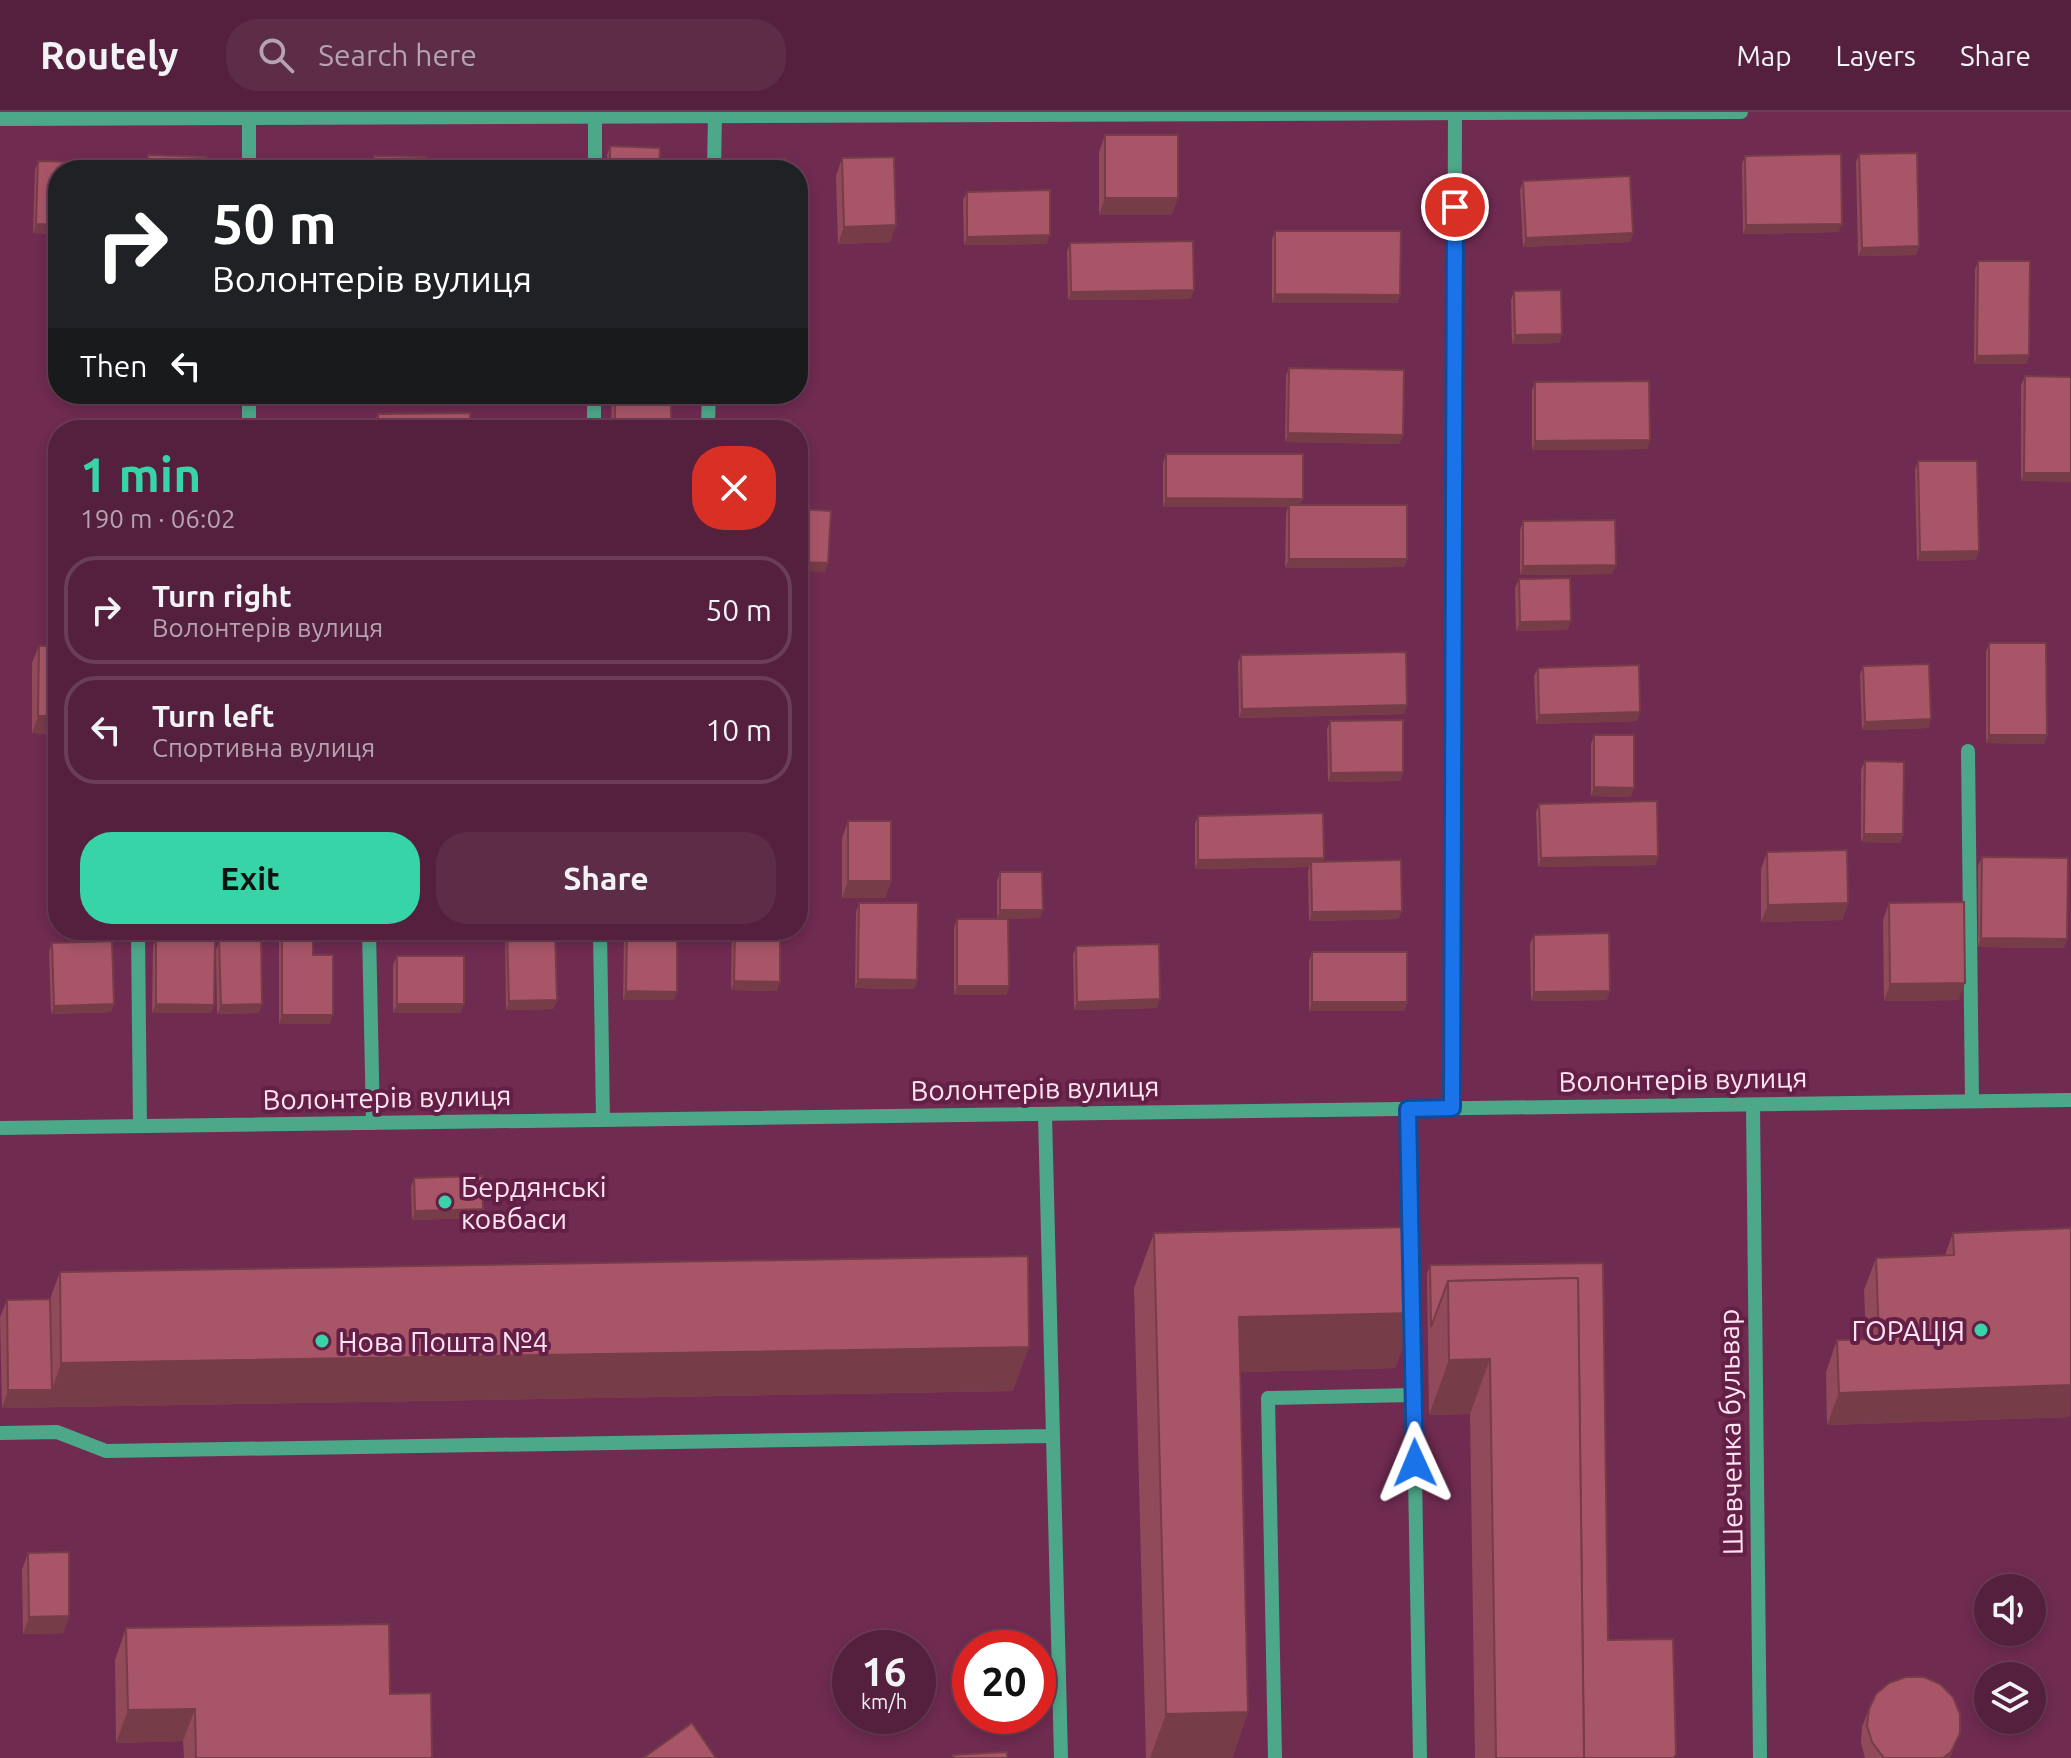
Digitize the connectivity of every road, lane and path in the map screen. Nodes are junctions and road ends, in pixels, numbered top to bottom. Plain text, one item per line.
1 (1741, 112) edge
2 (1455, 113) edge
3 (595, 116) junction
4 (715, 116) junction
5 (249, 118) junction
6 (0, 119) edge
7 (249, 160) edge
8 (595, 160) edge
9 (714, 160) edge
10 (1968, 751) dead end
11 (138, 940) edge
12 (369, 940) edge
13 (600, 940) edge
14 (2071, 1100) edge
15 (1972, 1101) junction
16 (1753, 1105) junction
17 (1452, 1108) junction
18 (1408, 1109) junction
19 (1045, 1114) junction
20 (603, 1120) junction
21 (373, 1123) junction
22 (140, 1126) junction
23 (0, 1128) edge
24 (1411, 1268) edge
25 (1411, 1284) edge
26 (1413, 1395) junction
27 (0, 1433) edge
28 (1053, 1436) junction
29 (1061, 1758) edge
30 (1275, 1758) edge
31 (1420, 1758) edge
32 (1760, 1758) edge

1 - 2 street
2 - 4 street
2 - 17 street
3 - 4 street
3 - 5 street
3 - 8 street
4 - 9 street
5 - 6 street
5 - 7 street
10 - 15 street
11 - 22 street
12 - 21 street
13 - 20 street
14 - 15 street, Волонтерів вулиця
15 - 16 street, Волонтерів вулиця
16 - 17 street, Волонтерів вулиця
16 - 32 street, Шевченка бульвар
17 - 18 street, Волонтерів вулиця
18 - 19 street, Волонтерів вулиця
18 - 24 street
19 - 20 street, Волонтерів вулиця
19 - 28 street
20 - 21 street, Волонтерів вулиця
21 - 22 street, Волонтерів вулиця
22 - 23 street, Волонтерів вулиця
25 - 26 street
26 - 30 street
26 - 31 street
27 - 28 street
28 - 29 street

